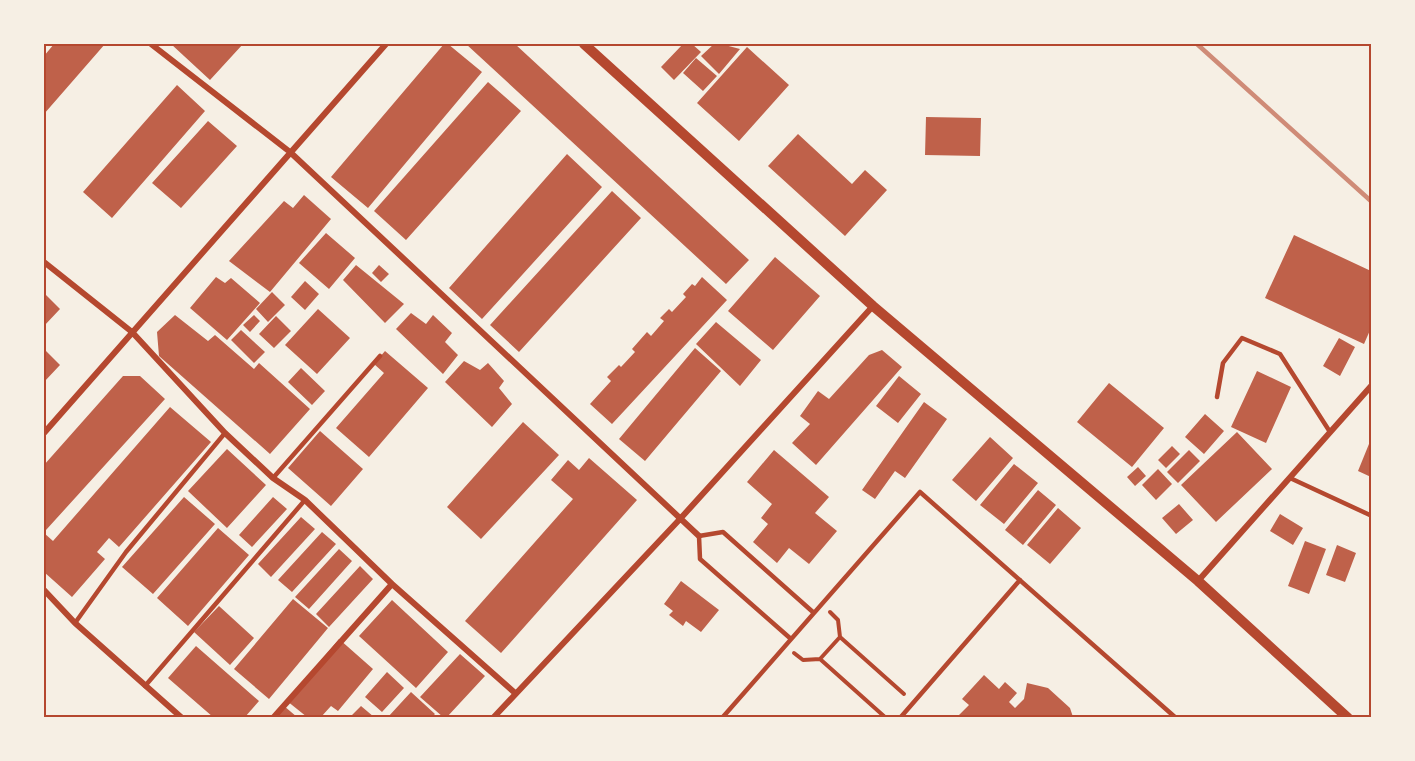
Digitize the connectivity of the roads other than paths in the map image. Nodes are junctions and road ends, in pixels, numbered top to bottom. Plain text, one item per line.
1 (151, 44) edge
2 (386, 44) edge
3 (584, 44) edge
4 (290, 152) junction
5 (44, 262) edge
6 (873, 306) junction
7 (132, 332) junction
8 (380, 356) dead end
9 (1371, 385) edge
10 (1217, 397) dead end
11 (1330, 432) junction
12 (44, 433) edge
13 (225, 433) junction
14 (273, 478) junction
15 (1290, 478) junction
16 (305, 500) junction
17 (1371, 516) edge
18 (680, 519) junction
19 (699, 536) junction
20 (1020, 580) junction
21 (1198, 581) junction
22 (392, 584) junction
23 (44, 590) edge
24 (814, 613) junction
25 (75, 623) junction
26 (791, 639) junction
27 (145, 686) junction
28 (515, 693) junction
29 (182, 717) edge
30 (273, 717) edge
31 (493, 717) edge
32 (722, 717) edge
33 (900, 717) edge
34 (1176, 717) edge
35 (1348, 717) edge

1 - 4 street
2 - 4 street
3 - 6 street
4 - 7 street
4 - 18 street
5 - 7 street
6 - 18 street
6 - 21 street
7 - 12 street
7 - 13 street
8 - 14 lane
9 - 11 street
10 - 11 lane
11 - 15 street
13 - 14 street
13 - 25 lane
14 - 16 street
15 - 17 lane
15 - 21 street
16 - 22 street
16 - 27 lane
18 - 19 street
18 - 28 street
19 - 24 lane
19 - 26 lane
20 - 24 lane
20 - 33 lane
20 - 34 lane
21 - 35 street
22 - 28 street
22 - 30 street
23 - 25 street
24 - 26 lane
25 - 27 street
26 - 32 lane
27 - 29 street
28 - 31 street

